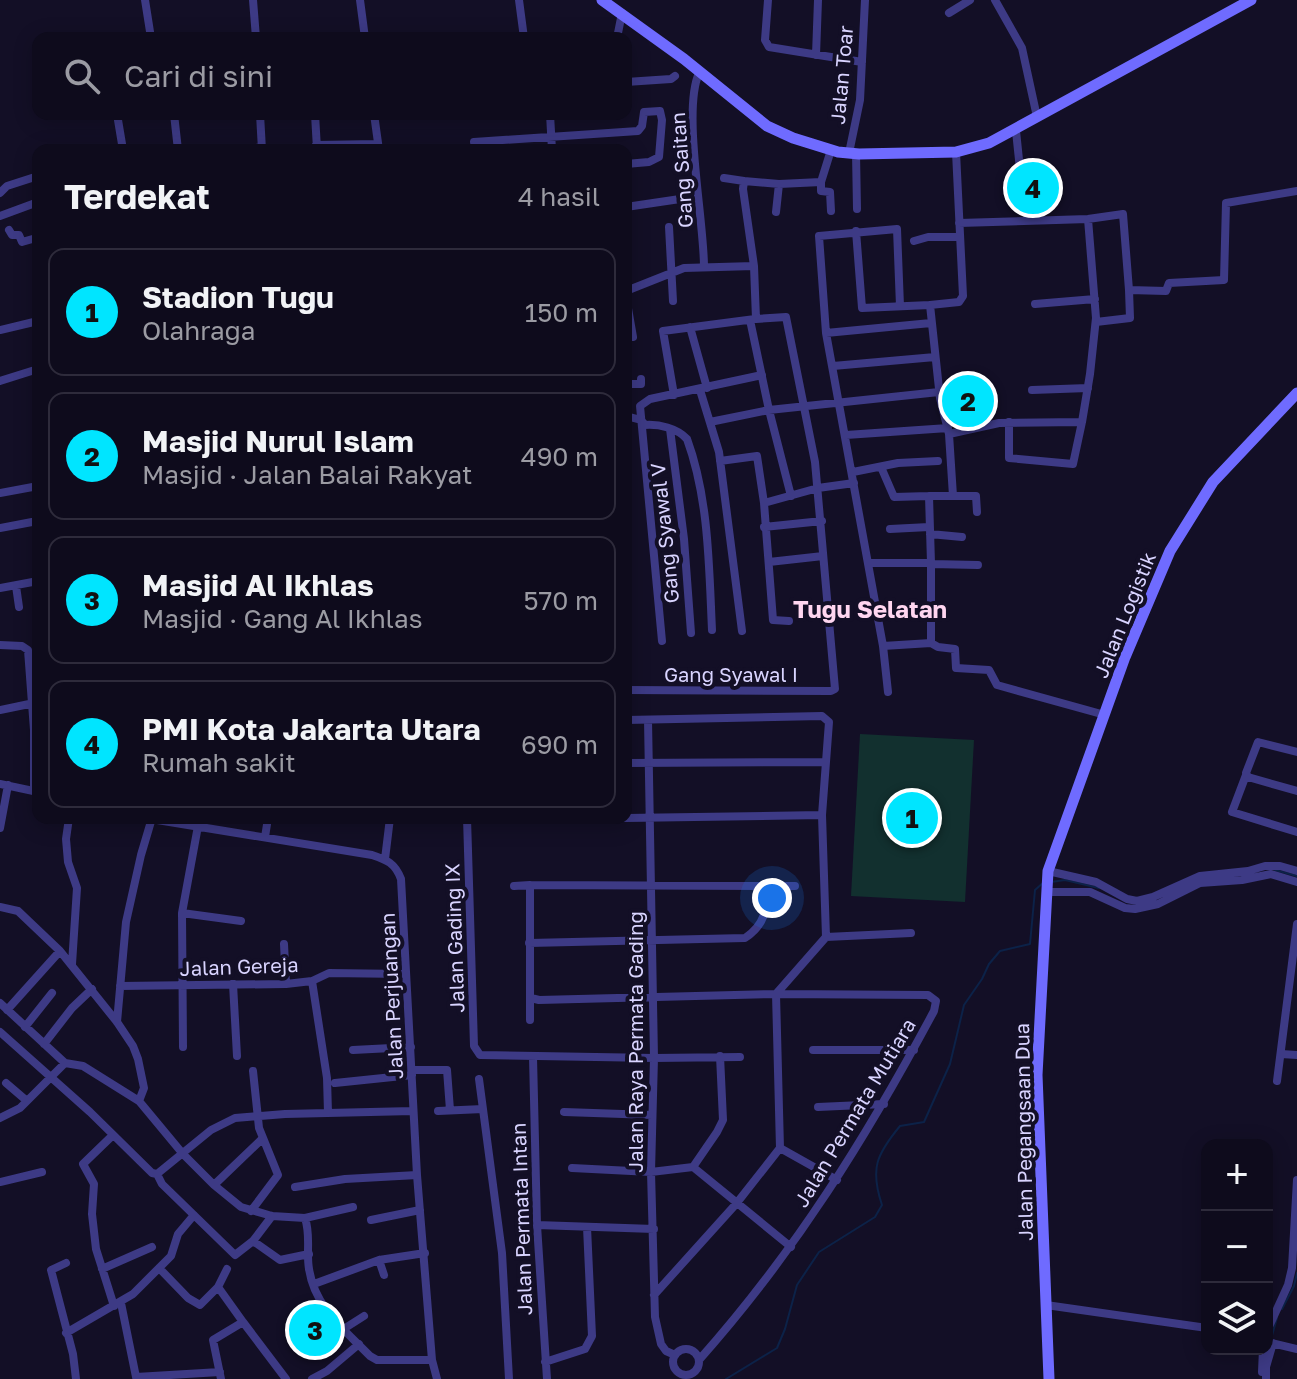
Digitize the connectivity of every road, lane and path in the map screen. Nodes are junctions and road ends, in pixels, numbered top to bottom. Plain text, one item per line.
1 (145, 0) edge
2 (253, 0) edge
3 (360, 0) edge
4 (519, 0) edge
5 (602, 0) edge
6 (768, 0) edge
7 (818, 0) edge
8 (865, 0) edge
9 (970, 0) edge
10 (995, 0) edge
11 (1227, 0) edge
12 (1251, 0) edge
13 (617, 7) edge
14 (949, 13) dead end
15 (1230, 13) junction
16 (150, 32) edge
17 (256, 32) edge
18 (364, 32) edge
19 (523, 32) edge
20 (617, 32) edge
21 (816, 55) junction
22 (862, 62) junction
23 (699, 73) junction
24 (675, 76) dead end
25 (632, 82) edge
26 (1037, 117) junction
27 (118, 120) edge
28 (175, 120) edge
29 (260, 120) edge
30 (315, 120) edge
31 (375, 120) edge
32 (550, 120) edge
33 (1016, 131) junction
34 (550, 137) junction
35 (474, 142) dead end
36 (122, 144) edge
37 (177, 144) edge
38 (262, 144) edge
39 (316, 144) edge
40 (379, 144) edge
41 (551, 144) edge
42 (831, 150) junction
43 (956, 152) junction
44 (853, 153) junction
45 (632, 163) edge
46 (32, 178) edge
47 (724, 178) dead end
48 (1021, 179) dead end
49 (744, 181) junction
50 (821, 182) junction
51 (779, 184) junction
52 (1297, 191) edge
53 (0, 193) edge
54 (680, 199) dead end
55 (32, 204) edge
56 (632, 206) edge
57 (857, 209) dead end
58 (831, 211) dead end
59 (776, 212) dead end
60 (0, 216) edge
61 (1088, 219) junction
62 (959, 223) junction
63 (669, 227) dead end
64 (9, 230) dead end
65 (856, 231) junction
66 (960, 237) junction
67 (32, 239) edge
68 (914, 241) dead end
69 (754, 266) junction
70 (704, 267) junction
71 (673, 271) junction
72 (632, 288) edge
73 (1130, 291) junction
74 (1095, 299) junction
75 (673, 301) dead end
76 (1035, 304) dead end
77 (930, 305) junction
78 (900, 306) junction
79 (753, 319) junction
80 (32, 322) edge
81 (1096, 322) junction
82 (931, 323) junction
83 (690, 327) junction
84 (0, 330) edge
85 (632, 332) edge
86 (826, 333) junction
87 (633, 337) dead end
88 (935, 357) junction
89 (833, 366) junction
90 (32, 371) edge
91 (762, 375) junction
92 (641, 379) dead end
93 (0, 381) edge
94 (632, 384) edge
95 (1088, 388) junction
96 (704, 389) junction
97 (1032, 390) dead end
98 (939, 392) junction
99 (1297, 393) edge
100 (674, 395) junction
101 (839, 402) junction
102 (805, 406) junction
103 (769, 410) junction
104 (632, 418) edge
105 (641, 420) junction
106 (710, 422) junction
107 (1009, 422) junction
108 (1078, 422) junction
109 (670, 429) junction
110 (948, 431) junction
111 (846, 435) junction
112 (720, 461) junction
113 (938, 461) dead end
114 (881, 467) junction
115 (853, 472) junction
116 (854, 483) junction
117 (32, 488) edge
118 (818, 488) junction
119 (0, 493) edge
120 (791, 496) junction
121 (929, 496) junction
122 (953, 496) junction
123 (764, 503) junction
124 (977, 512) dead end
125 (822, 521) junction
126 (32, 522) dead end
127 (764, 527) junction
128 (0, 528) edge
129 (890, 529) dead end
130 (929, 531) junction
131 (962, 537) dead end
132 (823, 556) junction
133 (769, 562) junction
134 (868, 563) junction
135 (931, 563) junction
136 (978, 565) dead end
137 (32, 582) edge
138 (16, 586) junction
139 (0, 588) edge
140 (19, 607) dead end
141 (789, 621) dead end
142 (712, 630) dead end
143 (742, 631) dead end
144 (691, 633) dead end
145 (662, 641) dead end
146 (931, 643) junction
147 (0, 645) edge
148 (883, 646) junction
149 (32, 681) edge
150 (632, 690) edge
151 (888, 692) dead end
152 (32, 705) edge
153 (0, 710) edge
154 (1105, 715) junction
155 (632, 720) edge
156 (648, 720) junction
157 (1297, 752) edge
158 (825, 762) junction
159 (632, 763) edge
160 (648, 763) junction
161 (1246, 775) junction
162 (4, 784) edge
163 (32, 790) edge
164 (1297, 791) edge
165 (822, 815) junction
166 (632, 818) edge
167 (651, 818) junction
168 (68, 824) edge
169 (149, 824) edge
170 (186, 824) edge
171 (267, 824) edge
172 (389, 824) edge
173 (467, 824) edge
174 (198, 826) junction
175 (0, 828) edge
176 (1297, 832) edge
177 (265, 837) junction
178 (385, 859) junction
179 (1297, 871) edge
180 (1047, 881) junction
181 (1297, 882) edge
182 (514, 886) dead end
183 (795, 886) dead end
184 (652, 887) junction
185 (767, 887) junction
186 (529, 889) junction
187 (0, 907) edge
188 (182, 913) junction
189 (241, 921) dead end
190 (1297, 924) edge
191 (911, 933) dead end
192 (826, 937) junction
193 (651, 942) junction
194 (529, 943) junction
195 (284, 944) dead end
196 (60, 951) junction
197 (72, 964) junction
198 (405, 974) junction
199 (312, 981) junction
200 (233, 984) junction
201 (286, 984) junction
202 (182, 985) junction
203 (120, 986) junction
204 (92, 989) junction
205 (52, 993) dead end
206 (776, 994) junction
207 (531, 998) junction
208 (652, 998) junction
209 (3, 1006) edge
210 (530, 1020) dead end
211 (117, 1022) junction
212 (25, 1027) junction
213 (0, 1032) edge
214 (44, 1044) junction
215 (183, 1047) dead end
216 (411, 1047) junction
217 (353, 1050) dead end
218 (813, 1050) dead end
219 (914, 1050) junction
220 (1281, 1054) junction
221 (1297, 1055) edge
222 (237, 1056) dead end
223 (720, 1056) junction
224 (533, 1057) junction
225 (740, 1057) dead end
226 (654, 1058) junction
227 (65, 1063) junction
228 (253, 1071) dead end
229 (412, 1072) junction
230 (50, 1079) junction
231 (479, 1079) dead end
232 (1277, 1081) dead end
233 (6, 1083) dead end
234 (335, 1083) dead end
235 (27, 1101) junction
236 (139, 1101) junction
237 (884, 1104) junction
238 (818, 1107) dead end
239 (483, 1109) junction
240 (450, 1110) junction
241 (413, 1111) junction
242 (438, 1111) dead end
243 (564, 1112) dead end
244 (328, 1113) junction
245 (258, 1115) junction
246 (652, 1115) junction
247 (0, 1118) edge
248 (113, 1135) junction
249 (262, 1139) junction
250 (780, 1148) junction
251 (183, 1154) junction
252 (693, 1167) junction
253 (572, 1168) dead end
254 (42, 1172) dead end
255 (651, 1172) junction
256 (157, 1174) junction
257 (417, 1175) junction
258 (837, 1180) junction
259 (1297, 1180) edge
260 (0, 1182) edge
261 (214, 1185) junction
262 (295, 1187) dead end
263 (736, 1204) junction
264 (353, 1207) dead end
265 (420, 1210) junction
266 (251, 1211) junction
267 (194, 1215) junction
268 (272, 1216) junction
269 (305, 1218) junction
270 (371, 1220) dead end
271 (537, 1225) junction
272 (587, 1227) junction
273 (654, 1229) junction
274 (253, 1241) junction
275 (152, 1247) dead end
276 (791, 1247) junction
277 (425, 1253) junction
278 (309, 1254) junction
279 (379, 1260) junction
280 (66, 1263) dead end
281 (159, 1268) junction
282 (102, 1269) junction
283 (227, 1269) dead end
284 (384, 1275) dead end
285 (314, 1284) junction
286 (218, 1287) junction
287 (654, 1295) junction
288 (118, 1304) junction
289 (1046, 1305) junction
290 (326, 1313) junction
291 (364, 1316) dead end
292 (1273, 1318) edge
293 (243, 1322) junction
294 (321, 1322) dead end
295 (1201, 1327) edge
296 (342, 1330) junction
297 (66, 1333) junction
298 (359, 1344) junction
299 (1273, 1344) edge
300 (1297, 1349) edge
301 (675, 1355) junction
302 (1263, 1355) edge
303 (1268, 1355) edge
304 (432, 1360) junction
305 (699, 1360) junction
306 (545, 1362) junction
307 (181, 1376) edge
308 (220, 1376) edge
309 (681, 1376) edge
310 (136, 1378) edge
311 (76, 1379) edge
312 (286, 1379) edge
313 (312, 1379) edge
314 (437, 1379) edge
315 (509, 1379) edge
316 (547, 1379) edge
317 (670, 1379) edge
318 (1049, 1379) edge
319 (1264, 1379) edge

1 - 16 street
2 - 17 street
3 - 18 street
4 - 19 street
5 - 13 main road
6 - 21 street
7 - 21 street
8 - 22 street, Jalan Toar
9 - 14 street
10 - 26 street
11 - 15 street
12 - 15 main road
13 - 20 street
13 - 23 main road
15 - 26 main road
21 - 22 street
22 - 44 street, Jalan Toar
23 - 42 main road
23 - 70 street, Gang Saitan
24 - 25 street
26 - 33 main road
27 - 36 street
28 - 37 street
29 - 38 street
30 - 39 street
31 - 40 street
32 - 34 street
33 - 43 main road
33 - 48 street
34 - 35 street
34 - 41 street
34 - 45 street
42 - 44 main road
42 - 50 street
43 - 44 main road
43 - 62 street
44 - 57 street, Jalan Toar
46 - 53 street
47 - 49 street
49 - 51 street
49 - 69 street
50 - 51 street
50 - 58 street
51 - 59 street
52 - 73 street
54 - 56 street
55 - 60 street
61 - 62 street
61 - 73 street
61 - 74 street
62 - 66 street
63 - 71 street
64 - 67 street
65 - 78 street
65 - 78 street
65 - 86 street
66 - 68 street
66 - 77 street
69 - 70 street
69 - 79 street
70 - 71 street
71 - 72 street
71 - 75 street
73 - 81 street
74 - 76 street
74 - 81 street
77 - 78 street
77 - 82 street
79 - 83 street
79 - 91 street
79 - 102 street
80 - 84 street
81 - 95 street
82 - 86 street
82 - 88 street
83 - 96 street
83 - 100 street
85 - 87 street
86 - 89 street
88 - 89 street
88 - 98 street
89 - 101 street
90 - 93 street
91 - 96 street
91 - 103 street
92 - 94 street
95 - 97 street
95 - 108 street
96 - 100 street
96 - 106 street
98 - 101 street
98 - 110 street
99 - 154 main road, Jalan Logistik
100 - 105 street
101 - 102 street
101 - 111 street
102 - 103 street
102 - 118 street
103 - 106 street
103 - 120 street
104 - 105 street
105 - 109 street
105 - 145 street
106 - 112 street
107 - 108 street
107 - 108 street
107 - 110 street
109 - 142 street
109 - 144 street, Gang Syawal V
110 - 111 street
110 - 122 street
111 - 115 street
112 - 123 street
112 - 143 street
113 - 114 street
114 - 115 street
114 - 121 street
115 - 116 street
116 - 118 street
116 - 134 street
117 - 119 street
118 - 120 street
118 - 125 street
120 - 123 street
121 - 122 street
121 - 130 street
122 - 124 street
123 - 127 street
125 - 127 street
125 - 132 street
126 - 128 street
127 - 133 street
129 - 130 street
130 - 131 street
130 - 135 street
132 - 133 street
132 - 150 street, Gang Syawal I
133 - 141 street
134 - 135 street
134 - 148 street
135 - 136 street
135 - 146 street
137 - 138 street
138 - 139 street
138 - 140 street
146 - 148 street
146 - 154 street
147 - 149 street
148 - 151 street
152 - 153 street
154 - 180 main road, Jalan Logistik
155 - 156 street
156 - 158 street
156 - 160 street, Jalan Raya Permata Gading
157 - 161 street
158 - 160 street
158 - 165 street
159 - 160 street
160 - 167 street, Jalan Raya Permata Gading
161 - 164 street
161 - 176 street
162 - 163 street
162 - 175 street
165 - 167 street
165 - 192 street
166 - 167 street
167 - 184 street, Jalan Raya Permata Gading
168 - 197 street
169 - 203 street
170 - 174 street
171 - 177 street
172 - 178 street
173 - 224 street, Jalan Gading IX
174 - 177 street
174 - 188 street
177 - 178 street
178 - 198 street, Jalan Perjuangan
179 - 180 street
180 - 181 street
180 - 289 main road, Jalan Pegangsaan Dua
182 - 186 street
183 - 185 street
184 - 185 street
184 - 186 street
184 - 193 street, Jalan Raya Permata Gading
185 - 193 street
186 - 194 street
187 - 196 street
188 - 189 street
188 - 202 street
190 - 220 street
191 - 192 street
192 - 206 street
193 - 194 street
193 - 208 street, Jalan Raya Permata Gading
194 - 207 street
195 - 201 street
196 - 197 street
196 - 209 street
197 - 204 street
198 - 199 street, Jalan Gereja
198 - 216 street, Jalan Perjuangan
199 - 201 street, Jalan Gereja
199 - 244 street
200 - 201 street, Jalan Gereja
200 - 202 street, Jalan Gereja
200 - 222 street
202 - 203 street, Jalan Gereja
202 - 215 street
203 - 211 street
204 - 211 street
204 - 214 street
205 - 212 street
206 - 208 street
206 - 219 street, Jalan Permata Mutiara
206 - 250 street
207 - 208 street
207 - 210 street
208 - 226 street, Jalan Raya Permata Gading
209 - 212 street
211 - 236 street
212 - 214 street
213 - 230 street
214 - 227 street
216 - 217 street
216 - 229 street, Jalan Perjuangan
218 - 219 street
219 - 237 street, Jalan Permata Mutiara
220 - 221 street
220 - 232 street
223 - 225 street
223 - 226 street
223 - 252 street
224 - 226 street
224 - 271 street, Jalan Permata Intan
226 - 246 street, Jalan Raya Permata Gading
227 - 230 street
227 - 236 street
228 - 245 street
229 - 234 street
229 - 240 street
229 - 241 street, Jalan Perjuangan
230 - 235 street
230 - 248 street
231 - 239 street
233 - 235 street
235 - 247 street
236 - 251 street
237 - 238 street
237 - 258 street, Jalan Permata Mutiara
239 - 240 street
239 - 315 street
240 - 242 street
241 - 244 street
241 - 257 street, Jalan Perjuangan
243 - 246 street
244 - 245 street
245 - 249 street
245 - 251 street
246 - 255 street, Jalan Raya Permata Gading
248 - 256 street
248 - 282 street
249 - 261 street
249 - 266 street
250 - 258 street
250 - 263 street
251 - 256 street
251 - 261 street
252 - 255 street
252 - 263 street
253 - 255 street
254 - 260 street
255 - 273 street, Jalan Raya Permata Gading
256 - 267 street
257 - 262 street
257 - 265 street, Jalan Perjuangan
258 - 276 street, Jalan Permata Mutiara
259 - 292 street
261 - 266 street
263 - 276 street
263 - 287 street
264 - 269 street
265 - 270 street
265 - 277 street, Jalan Perjuangan
266 - 268 street
267 - 274 street
267 - 281 street
268 - 269 street
268 - 274 street
269 - 278 street
271 - 272 street
271 - 306 street, Jalan Permata Intan
272 - 273 street
272 - 306 street
273 - 287 street, Jalan Raya Permata Gading
274 - 278 street
275 - 282 street
276 - 305 street, Jalan Permata Mutiara
277 - 279 street
277 - 304 street, Jalan Perjuangan
278 - 285 street
279 - 284 street
279 - 285 street
280 - 297 street
281 - 286 street
281 - 288 street
282 - 288 street
283 - 286 street
285 - 290 street
286 - 293 street
287 - 301 street, Jalan Raya Permata Gading
288 - 297 street
288 - 310 street
289 - 295 street
289 - 318 main road, Jalan Pegangsaan Dua
290 - 294 street
290 - 296 street
291 - 296 street
293 - 308 street
293 - 312 street
296 - 298 street
297 - 311 street
298 - 304 street
298 - 313 street
299 - 300 street
301 - 305 street
301 - 309 street
302 - 319 street
303 - 319 street
304 - 314 street, Jalan Perjuangan
305 - 309 street
306 - 316 street, Jalan Permata Intan
307 - 308 street
307 - 310 street
309 - 317 street

